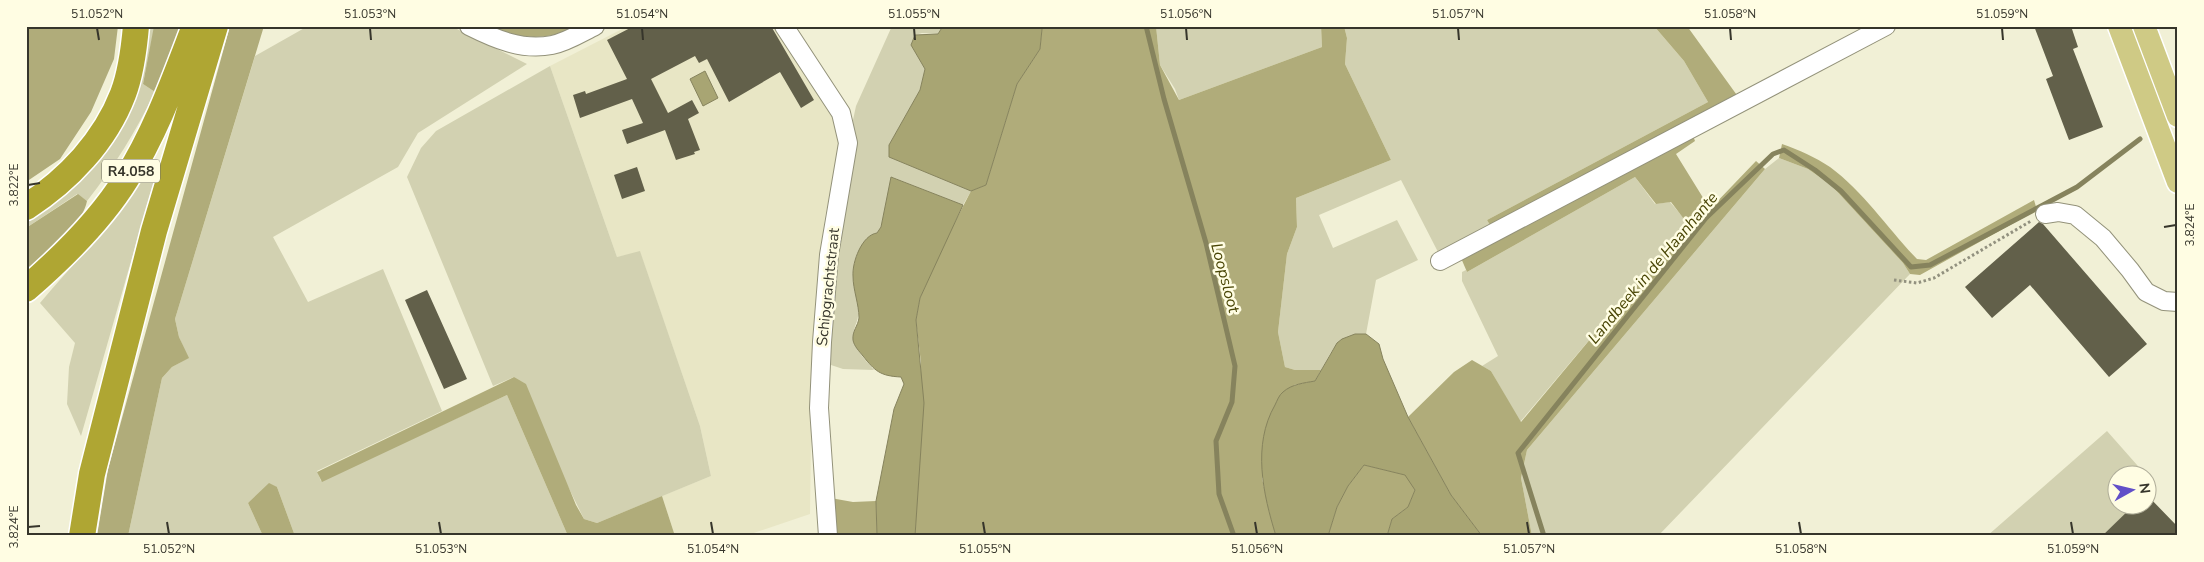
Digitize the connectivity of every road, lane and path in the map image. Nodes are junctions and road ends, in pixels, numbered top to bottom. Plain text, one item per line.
1 (136, 26) edge
2 (195, 26) edge
3 (215, 26) edge
4 (468, 26) edge
5 (595, 26) edge
6 (784, 26) edge
7 (1886, 26) edge
8 (2119, 26) edge
9 (2144, 26) edge
10 (2178, 116) edge
11 (2178, 182) edge
12 (26, 207) edge
13 (2045, 214) joint
14 (1440, 261) dead end
15 (1894, 280) dead end
16 (26, 289) edge
17 (2178, 302) edge
18 (82, 536) edge
19 (828, 536) edge

1 - 12 highway
2 - 16 highway, R4.058
3 - 18 highway
4 - 5 street
6 - 19 street, Schipgrachtstraat
7 - 14 street
8 - 11 main road
9 - 10 main road
13 - 15 path
13 - 17 street

